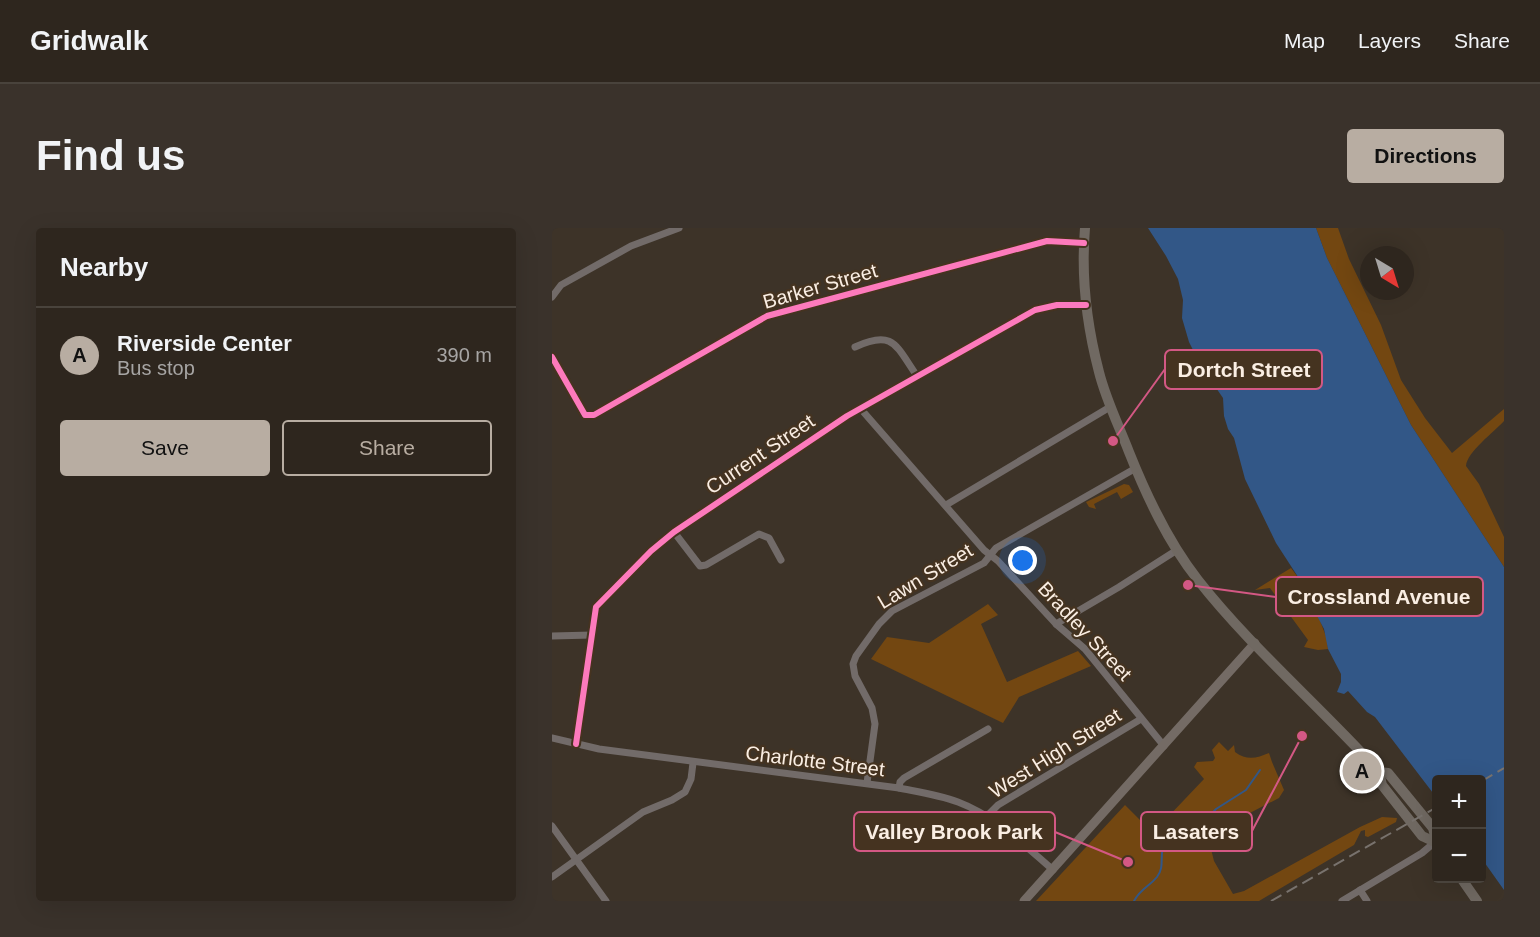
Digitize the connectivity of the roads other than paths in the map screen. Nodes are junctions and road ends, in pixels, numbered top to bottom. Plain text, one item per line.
1 (679, 228) edge
2 (1084, 228) edge
3 (1084, 243) junction
4 (552, 297) edge
5 (1086, 305) junction
6 (855, 347) dead end
7 (552, 357) edge
8 (917, 376) junction
9 (1110, 407) junction
10 (860, 408) junction
11 (1136, 468) junction
12 (946, 505) junction
13 (674, 532) junction
14 (1177, 550) junction
15 (990, 555) junction
16 (781, 560) dead end
17 (1056, 624) junction
18 (592, 635) junction
19 (552, 636) edge
20 (1255, 643) junction
21 (1141, 718) junction
22 (988, 729) dead end
23 (552, 738) edge
24 (576, 744) junction
25 (1164, 746) junction
26 (693, 762) junction
27 (867, 783) junction
28 (899, 788) junction
29 (987, 816) junction
30 (552, 825) edge
31 (1432, 841) edge
32 (1432, 846) edge
33 (576, 860) junction
34 (1053, 870) junction
35 (552, 877) edge
36 (1464, 883) edge
37 (1360, 891) junction
38 (606, 901) edge
39 (1024, 901) edge
40 (1342, 901) edge
41 (1367, 901) edge
42 (1477, 901) edge

1 - 4 street
2 - 3 highway
3 - 5 highway
3 - 7 street, Barker Street
5 - 8 street, Current Street
5 - 9 highway
6 - 8 street
8 - 10 street, Current Street
9 - 11 highway
9 - 12 street
10 - 12 street, Bradley Street
10 - 13 street, Current Street
11 - 14 highway
11 - 15 street, Lawn Street
12 - 15 street, Bradley Street
13 - 16 street
13 - 18 street, Current Street
14 - 17 street
14 - 20 highway
15 - 17 street, Bradley Street
15 - 27 street, Lawn Street
17 - 21 street, Bradley Street
18 - 19 street
18 - 24 street, Current Street
20 - 25 main road
20 - 31 highway
21 - 25 street, Bradley Street
21 - 29 street, West High Street
22 - 28 street
23 - 24 street, Charlotte Street
24 - 26 street, Charlotte Street
25 - 34 main road
26 - 27 street, Charlotte Street
26 - 33 street
27 - 28 street, Charlotte Street
28 - 29 street, Charlotte Street
29 - 34 street, Charlotte Street
30 - 33 street
32 - 37 street
33 - 35 street
33 - 38 street
34 - 39 main road
36 - 42 highway
37 - 40 street
37 - 41 street

